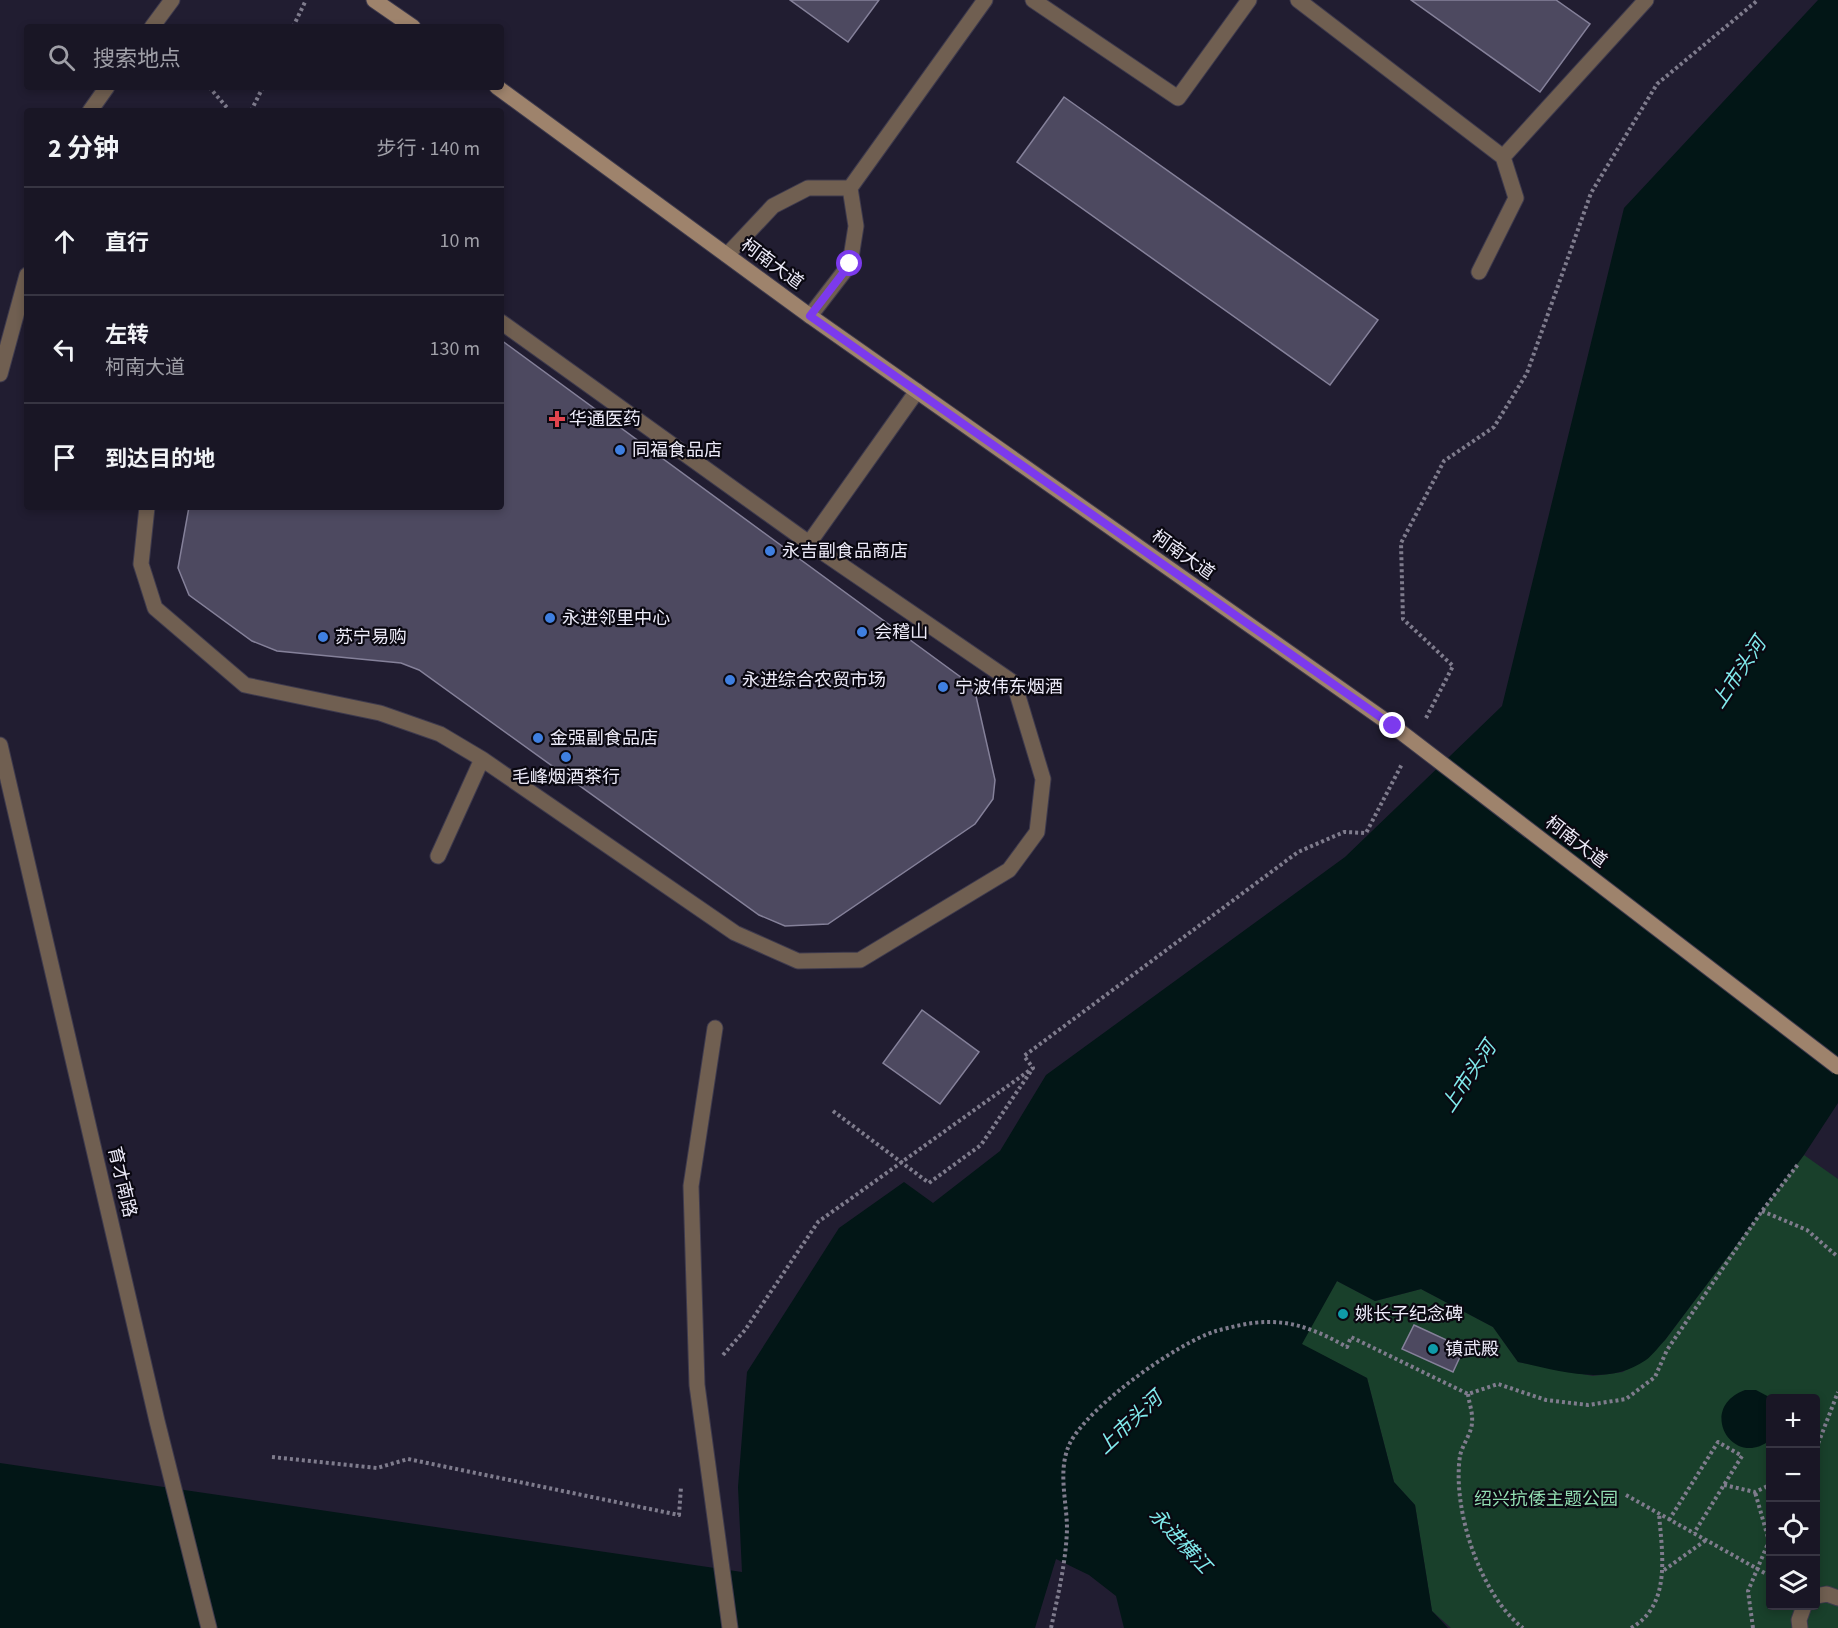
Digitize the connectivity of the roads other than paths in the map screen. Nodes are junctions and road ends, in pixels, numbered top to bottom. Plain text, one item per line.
1 (172, 0) edge
2 (374, 0) edge
3 (985, 0) edge
4 (1033, 0) edge
5 (1249, 0) edge
6 (1298, 0) edge
7 (1646, 0) edge
8 (154, 24) edge
9 (408, 24) edge
10 (105, 90) edge
11 (501, 90) edge
12 (92, 108) edge
13 (1503, 157) junction
14 (850, 188) junction
15 (727, 255) junction
16 (1479, 272) dead end
17 (24, 286) edge
18 (810, 316) junction
19 (504, 324) edge
20 (0, 374) edge
21 (916, 391) junction
22 (147, 510) edge
23 (809, 543) junction
24 (0, 745) edge
25 (482, 759) junction
26 (5, 787) edge
27 (438, 856) dead end
28 (715, 1028) dead end
29 (1838, 1067) edge
30 (1820, 1595) edge
31 (1838, 1598) edge
32 (1802, 1610) edge
33 (209, 1628) edge
34 (730, 1628) edge
35 (1800, 1628) edge

1 - 8 street
2 - 9 main road
3 - 14 street
4 - 5 street
6 - 13 street
7 - 13 street
10 - 12 street
11 - 15 main road, 柯南大道
13 - 16 street
14 - 15 street
14 - 18 street
15 - 18 main road, 柯南大道
17 - 20 street
18 - 21 main road, 柯南大道
19 - 23 street
21 - 23 street
21 - 29 main road, 柯南大道, bridge
22 - 25 street
23 - 25 street
24 - 26 street, 育才南路
25 - 27 street
26 - 33 street, 育才南路
28 - 34 street
30 - 31 street
32 - 35 street

